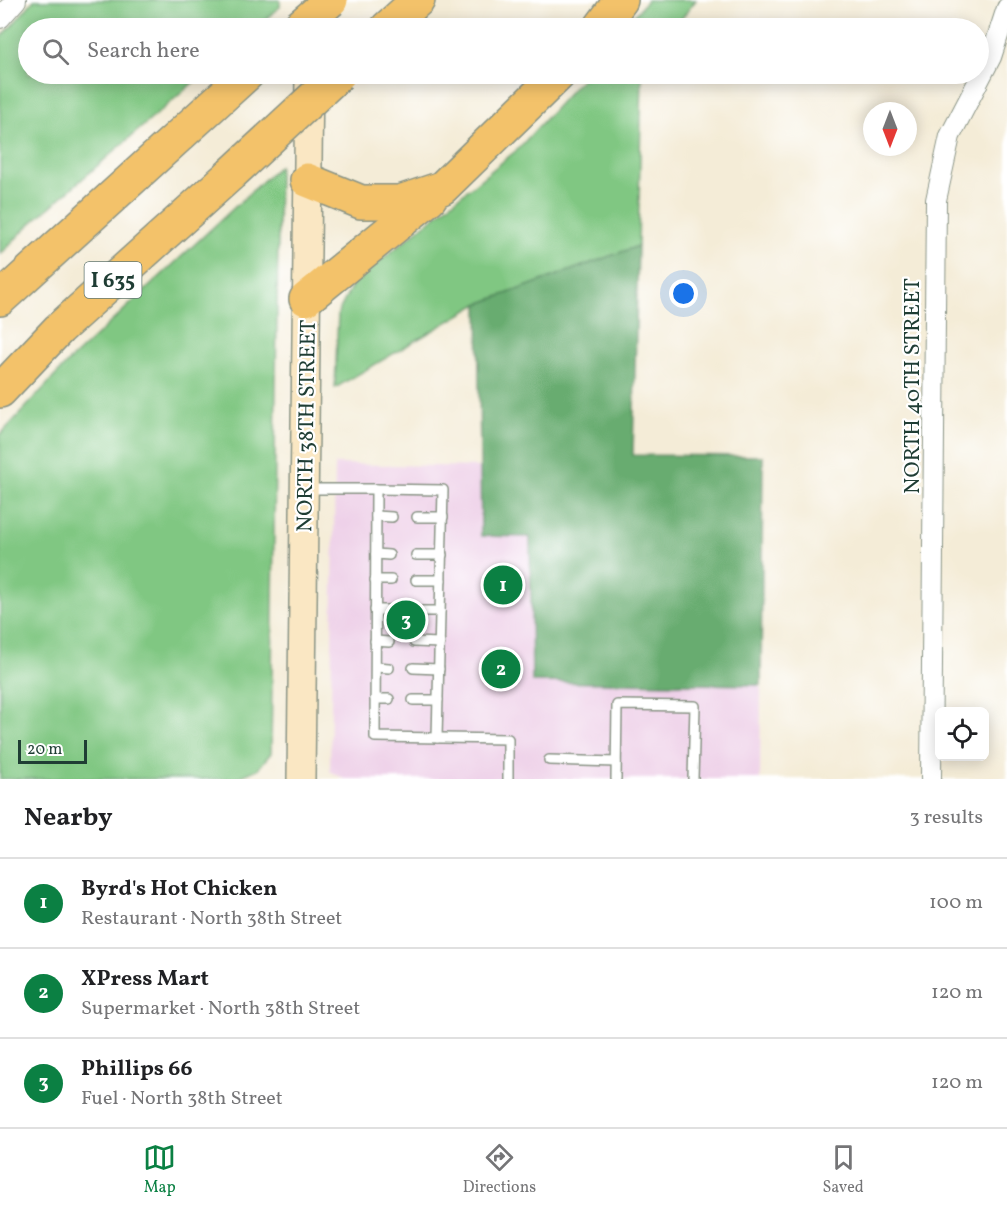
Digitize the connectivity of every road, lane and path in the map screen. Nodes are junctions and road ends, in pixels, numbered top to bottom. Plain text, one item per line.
1 (16, 0) edge
2 (311, 0) edge
3 (331, 0) edge
4 (621, 0) edge
5 (1007, 8) edge
6 (0, 18) edge
7 (310, 18) edge
8 (310, 18) edge
9 (608, 18) edge
10 (989, 61) edge
11 (236, 84) edge
12 (309, 84) edge
13 (328, 84) edge
14 (549, 84) edge
15 (976, 84) edge
16 (307, 180) junction
17 (442, 188) junction
18 (0, 299) edge
19 (306, 299) junction
20 (0, 392) edge
21 (304, 489) junction
22 (375, 489) junction
23 (375, 516) junction
24 (392, 517) dead end
25 (417, 517) dead end
26 (443, 517) junction
27 (375, 554) junction
28 (390, 555) dead end
29 (416, 555) dead end
30 (442, 555) junction
31 (375, 580) junction
32 (391, 580) dead end
33 (416, 580) dead end
34 (441, 580) junction
35 (375, 609) junction
36 (390, 610) dead end
37 (414, 611) dead end
38 (440, 611) junction
39 (375, 641) junction
40 (390, 642) dead end
41 (414, 642) dead end
42 (440, 643) junction
43 (375, 667) junction
44 (389, 668) dead end
45 (413, 668) dead end
46 (439, 669) junction
47 (375, 699) junction
48 (389, 699) dead end
49 (413, 700) dead end
50 (438, 700) junction
51 (437, 738) junction
52 (549, 760) dead end
53 (616, 762) junction
54 (301, 779) edge
55 (507, 779) edge
56 (616, 779) edge
57 (693, 779) edge
58 (931, 779) edge

1 - 6 street
2 - 7 street
3 - 8 highway, bridge
4 - 9 highway
5 - 10 street, NORTH 40TH STREET
11 - 18 highway, I 635
12 - 16 street, NORTH 38TH STREET
13 - 20 highway, I 635, bridge
14 - 17 highway
15 - 58 street, NORTH 40TH STREET
16 - 17 highway
16 - 19 street, NORTH 38TH STREET
17 - 19 highway
19 - 21 street, NORTH 38TH STREET
21 - 22 lane
21 - 54 street, NORTH 38TH STREET
22 - 23 lane
22 - 26 lane
23 - 24 lane
23 - 27 lane
25 - 26 lane
26 - 30 lane
27 - 28 lane
27 - 31 lane
29 - 30 lane
30 - 34 lane
31 - 32 lane
31 - 35 lane
33 - 34 lane
34 - 38 lane
35 - 36 lane
35 - 39 lane
37 - 38 lane
38 - 42 lane
39 - 40 lane
39 - 43 lane
41 - 42 lane
42 - 46 lane
43 - 44 lane
43 - 47 lane
45 - 46 lane
46 - 50 lane
47 - 48 lane
47 - 51 lane
49 - 50 lane
50 - 51 lane
51 - 55 lane
52 - 53 lane
53 - 56 lane
53 - 57 lane

